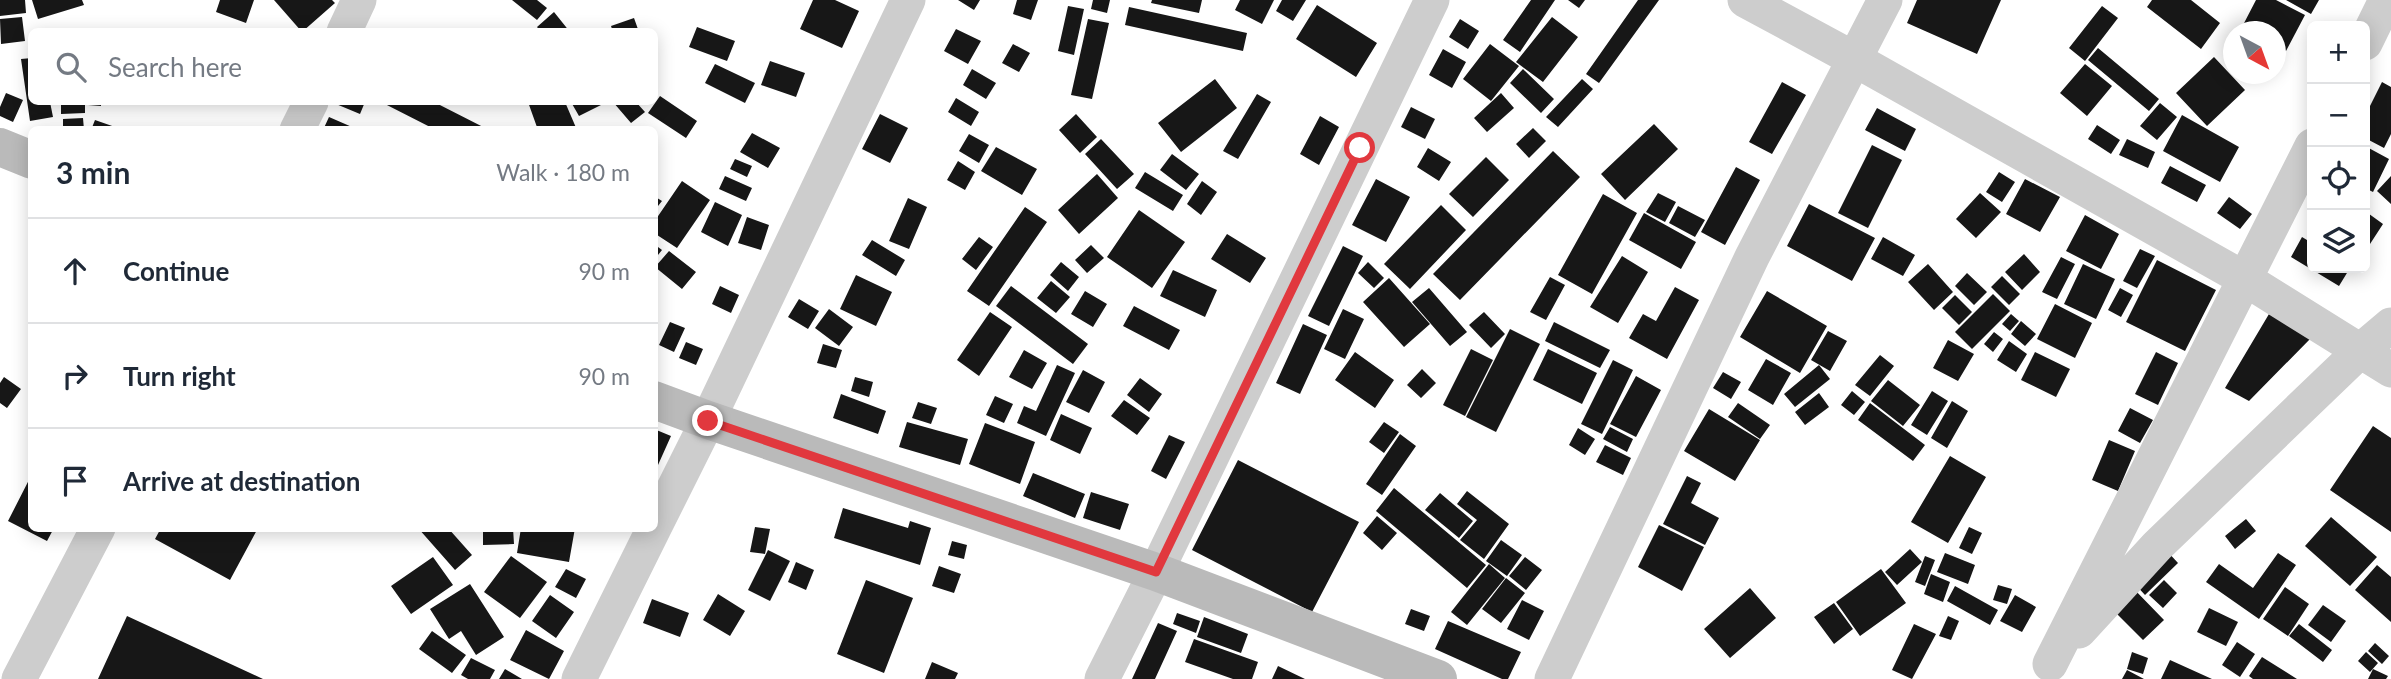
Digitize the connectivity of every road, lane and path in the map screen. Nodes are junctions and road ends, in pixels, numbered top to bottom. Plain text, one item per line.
1 (359, 0) edge
2 (908, 0) edge
3 (1432, 0) edge
4 (1745, 0) edge
5 (1885, 0) edge
6 (2386, 0) edge
7 (346, 28) edge
8 (2370, 33) edge
9 (1854, 59) junction
10 (310, 105) edge
11 (299, 126) edge
12 (0, 147) edge
13 (2311, 147) edge
14 (28, 158) edge
15 (2245, 279) junction
16 (2391, 325) edge
17 (2359, 352) junction
18 (2391, 370) edge
19 (658, 402) edge
20 (708, 421) junction
21 (658, 520) edge
22 (96, 532) edge
23 (652, 532) edge
24 (1156, 572) junction
25 (2043, 671) edge
26 (19, 679) edge
27 (579, 679) edge
28 (1102, 679) edge
29 (1438, 679) edge
30 (1552, 679) edge

1 - 7 street
2 - 20 street
3 - 24 street
4 - 9 street
5 - 9 street
6 - 8 street
9 - 15 street
9 - 30 street
10 - 11 street
12 - 14 street
13 - 15 street
15 - 17 street
15 - 25 street
16 - 17 street
17 - 18 street
17 - 25 street
19 - 20 street
20 - 21 street
20 - 24 street
22 - 26 street
23 - 27 street
24 - 28 street
24 - 29 street

